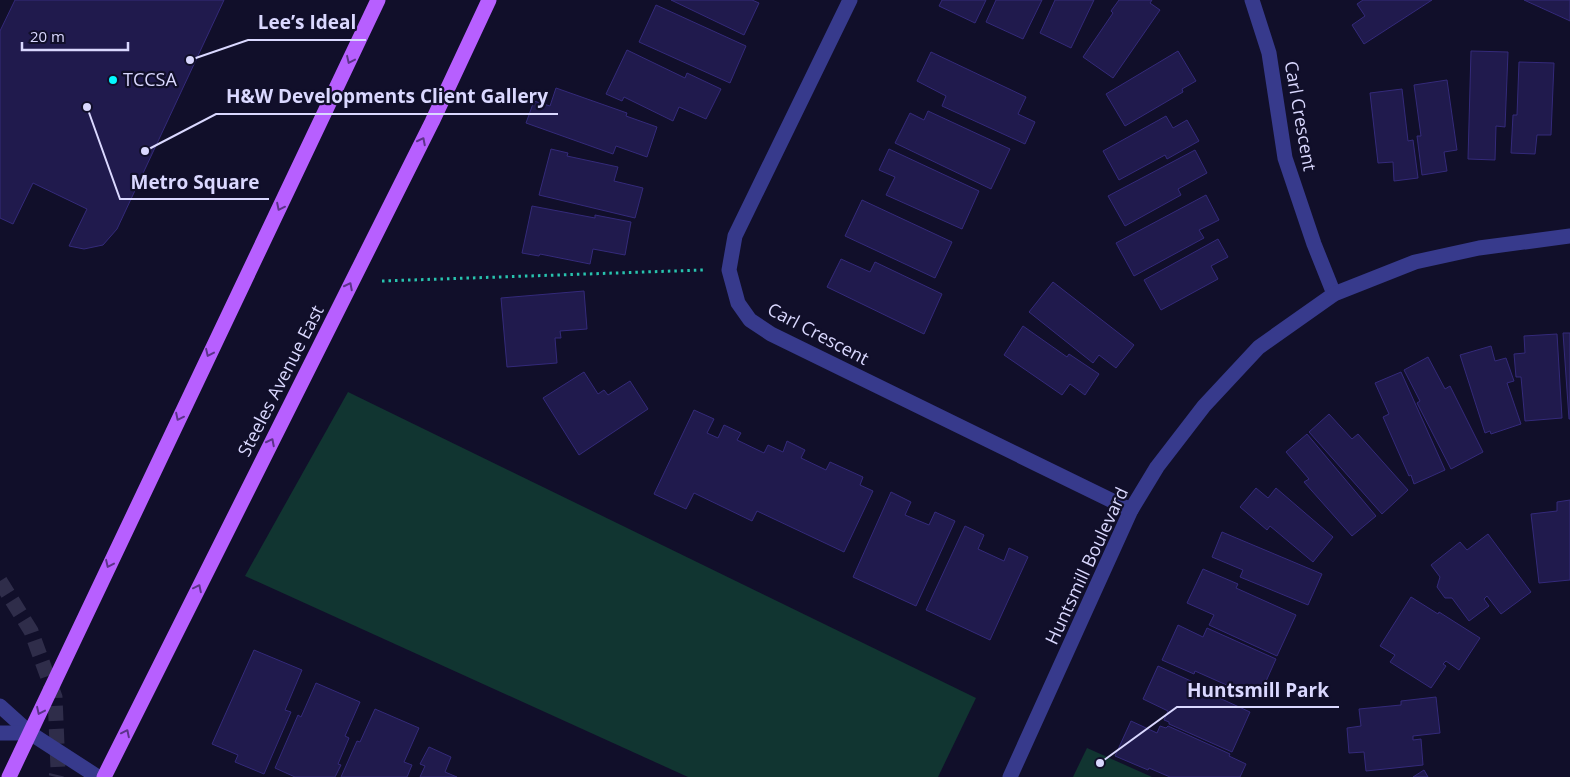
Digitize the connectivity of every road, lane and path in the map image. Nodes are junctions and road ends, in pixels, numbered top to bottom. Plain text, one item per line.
1 (378, 0) edge
2 (489, 0) edge
3 (850, 0) edge
4 (1252, 0) edge
5 (1570, 236) edge
6 (729, 270) junction
7 (387, 281) dead end
8 (1334, 294) junction
9 (1131, 510) junction
10 (0, 706) edge
11 (0, 733) edge
12 (30, 733) junction
13 (9, 777) edge
14 (98, 777) edge
15 (104, 777) edge
16 (1010, 777) edge

1 -> 12 main road
15 -> 2 main road, Steeles Avenue East
3 - 6 street, Carl Crescent
4 - 8 street, Carl Crescent
5 - 8 street, Huntsmill Boulevard
6 - 7 path
6 - 9 street, Carl Crescent
8 - 9 street, Huntsmill Boulevard
9 - 16 street, Huntsmill Boulevard
10 - 12 street
11 - 12 street
12 - 13 main road
12 - 14 street

